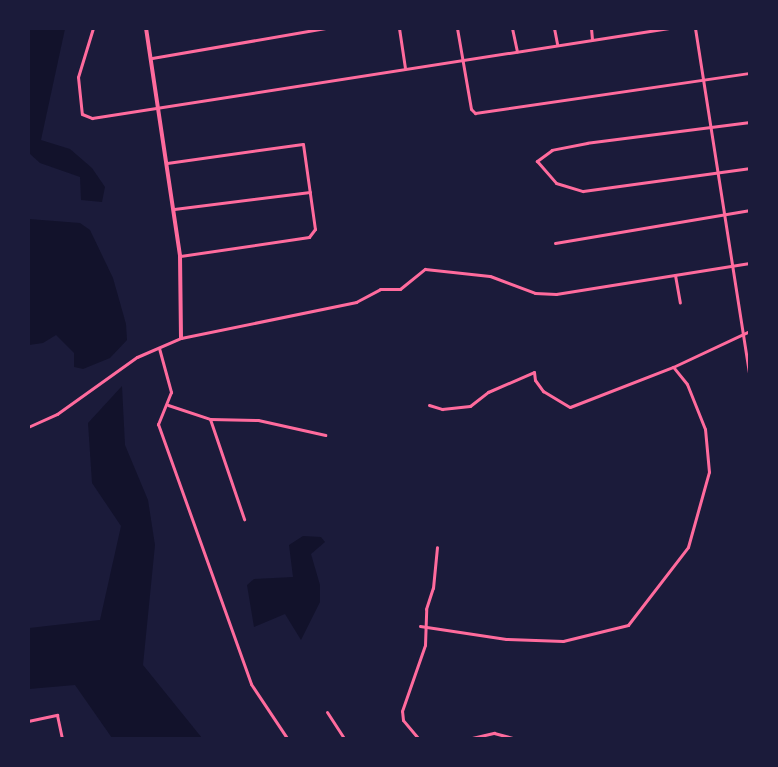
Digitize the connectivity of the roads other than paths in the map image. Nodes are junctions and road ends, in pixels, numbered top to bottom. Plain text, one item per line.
1 (93, 28) edge
2 (146, 28) edge
3 (325, 28) edge
4 (399, 28) edge
5 (457, 28) edge
6 (512, 28) edge
7 (554, 28) edge
8 (591, 28) edge
9 (636, 28) edge
10 (669, 28) edge
11 (695, 28) edge
12 (636, 33) junction
13 (592, 39) junction
14 (557, 44) junction
15 (517, 51) junction
16 (152, 58) junction
17 (461, 60) junction
18 (405, 68) junction
19 (750, 73) edge
20 (703, 82) junction
21 (160, 108) junction
22 (750, 122) edge
23 (710, 127) junction
24 (167, 164) junction
25 (750, 168) edge
26 (717, 172) junction
27 (310, 192) junction
28 (174, 209) junction
29 (750, 210) edge
30 (724, 214) junction
31 (555, 243) dead end
32 (180, 256) junction
33 (750, 263) edge
34 (732, 267) junction
35 (675, 275) junction
36 (680, 303) dead end
37 (750, 331) edge
38 (742, 332) junction
39 (181, 338) junction
40 (159, 348) junction
41 (673, 367) junction
42 (750, 380) edge
43 (168, 405) junction
44 (429, 405) dead end
45 (210, 419) junction
46 (28, 427) edge
47 (325, 435) dead end
48 (244, 519) dead end
49 (437, 547) dead end
50 (420, 626) dead end
51 (425, 627) junction
52 (327, 712) dead end
53 (28, 721) edge
54 (62, 738) edge
55 (287, 738) edge
56 (344, 738) edge
57 (418, 738) edge
58 (472, 738) edge
59 (513, 738) edge

1 - 21 street
2 - 16 street
3 - 16 street
4 - 18 street
5 - 17 street
6 - 15 street
7 - 14 street
8 - 13 street
9 - 12 street
10 - 12 street
11 - 20 street
12 - 13 street
13 - 14 street
14 - 15 street
15 - 17 street
16 - 21 street
17 - 18 street
17 - 20 street
18 - 21 street
19 - 20 street
20 - 23 street
21 - 24 street
22 - 23 street
23 - 26 street
23 - 26 street
24 - 27 street
24 - 28 street
25 - 26 street
26 - 30 street
27 - 28 street
27 - 32 street
28 - 32 street
29 - 30 street
30 - 31 street
30 - 34 street
32 - 39 street
33 - 34 street
34 - 35 street
34 - 38 street
35 - 36 street
35 - 39 street
37 - 38 street
38 - 41 street
38 - 42 street
39 - 40 street
40 - 43 street
40 - 46 street
41 - 44 street
41 - 51 street
43 - 45 street
43 - 55 street
45 - 47 street
45 - 48 street
49 - 51 street
50 - 51 street
51 - 57 street
52 - 56 street
53 - 54 street
58 - 59 street

